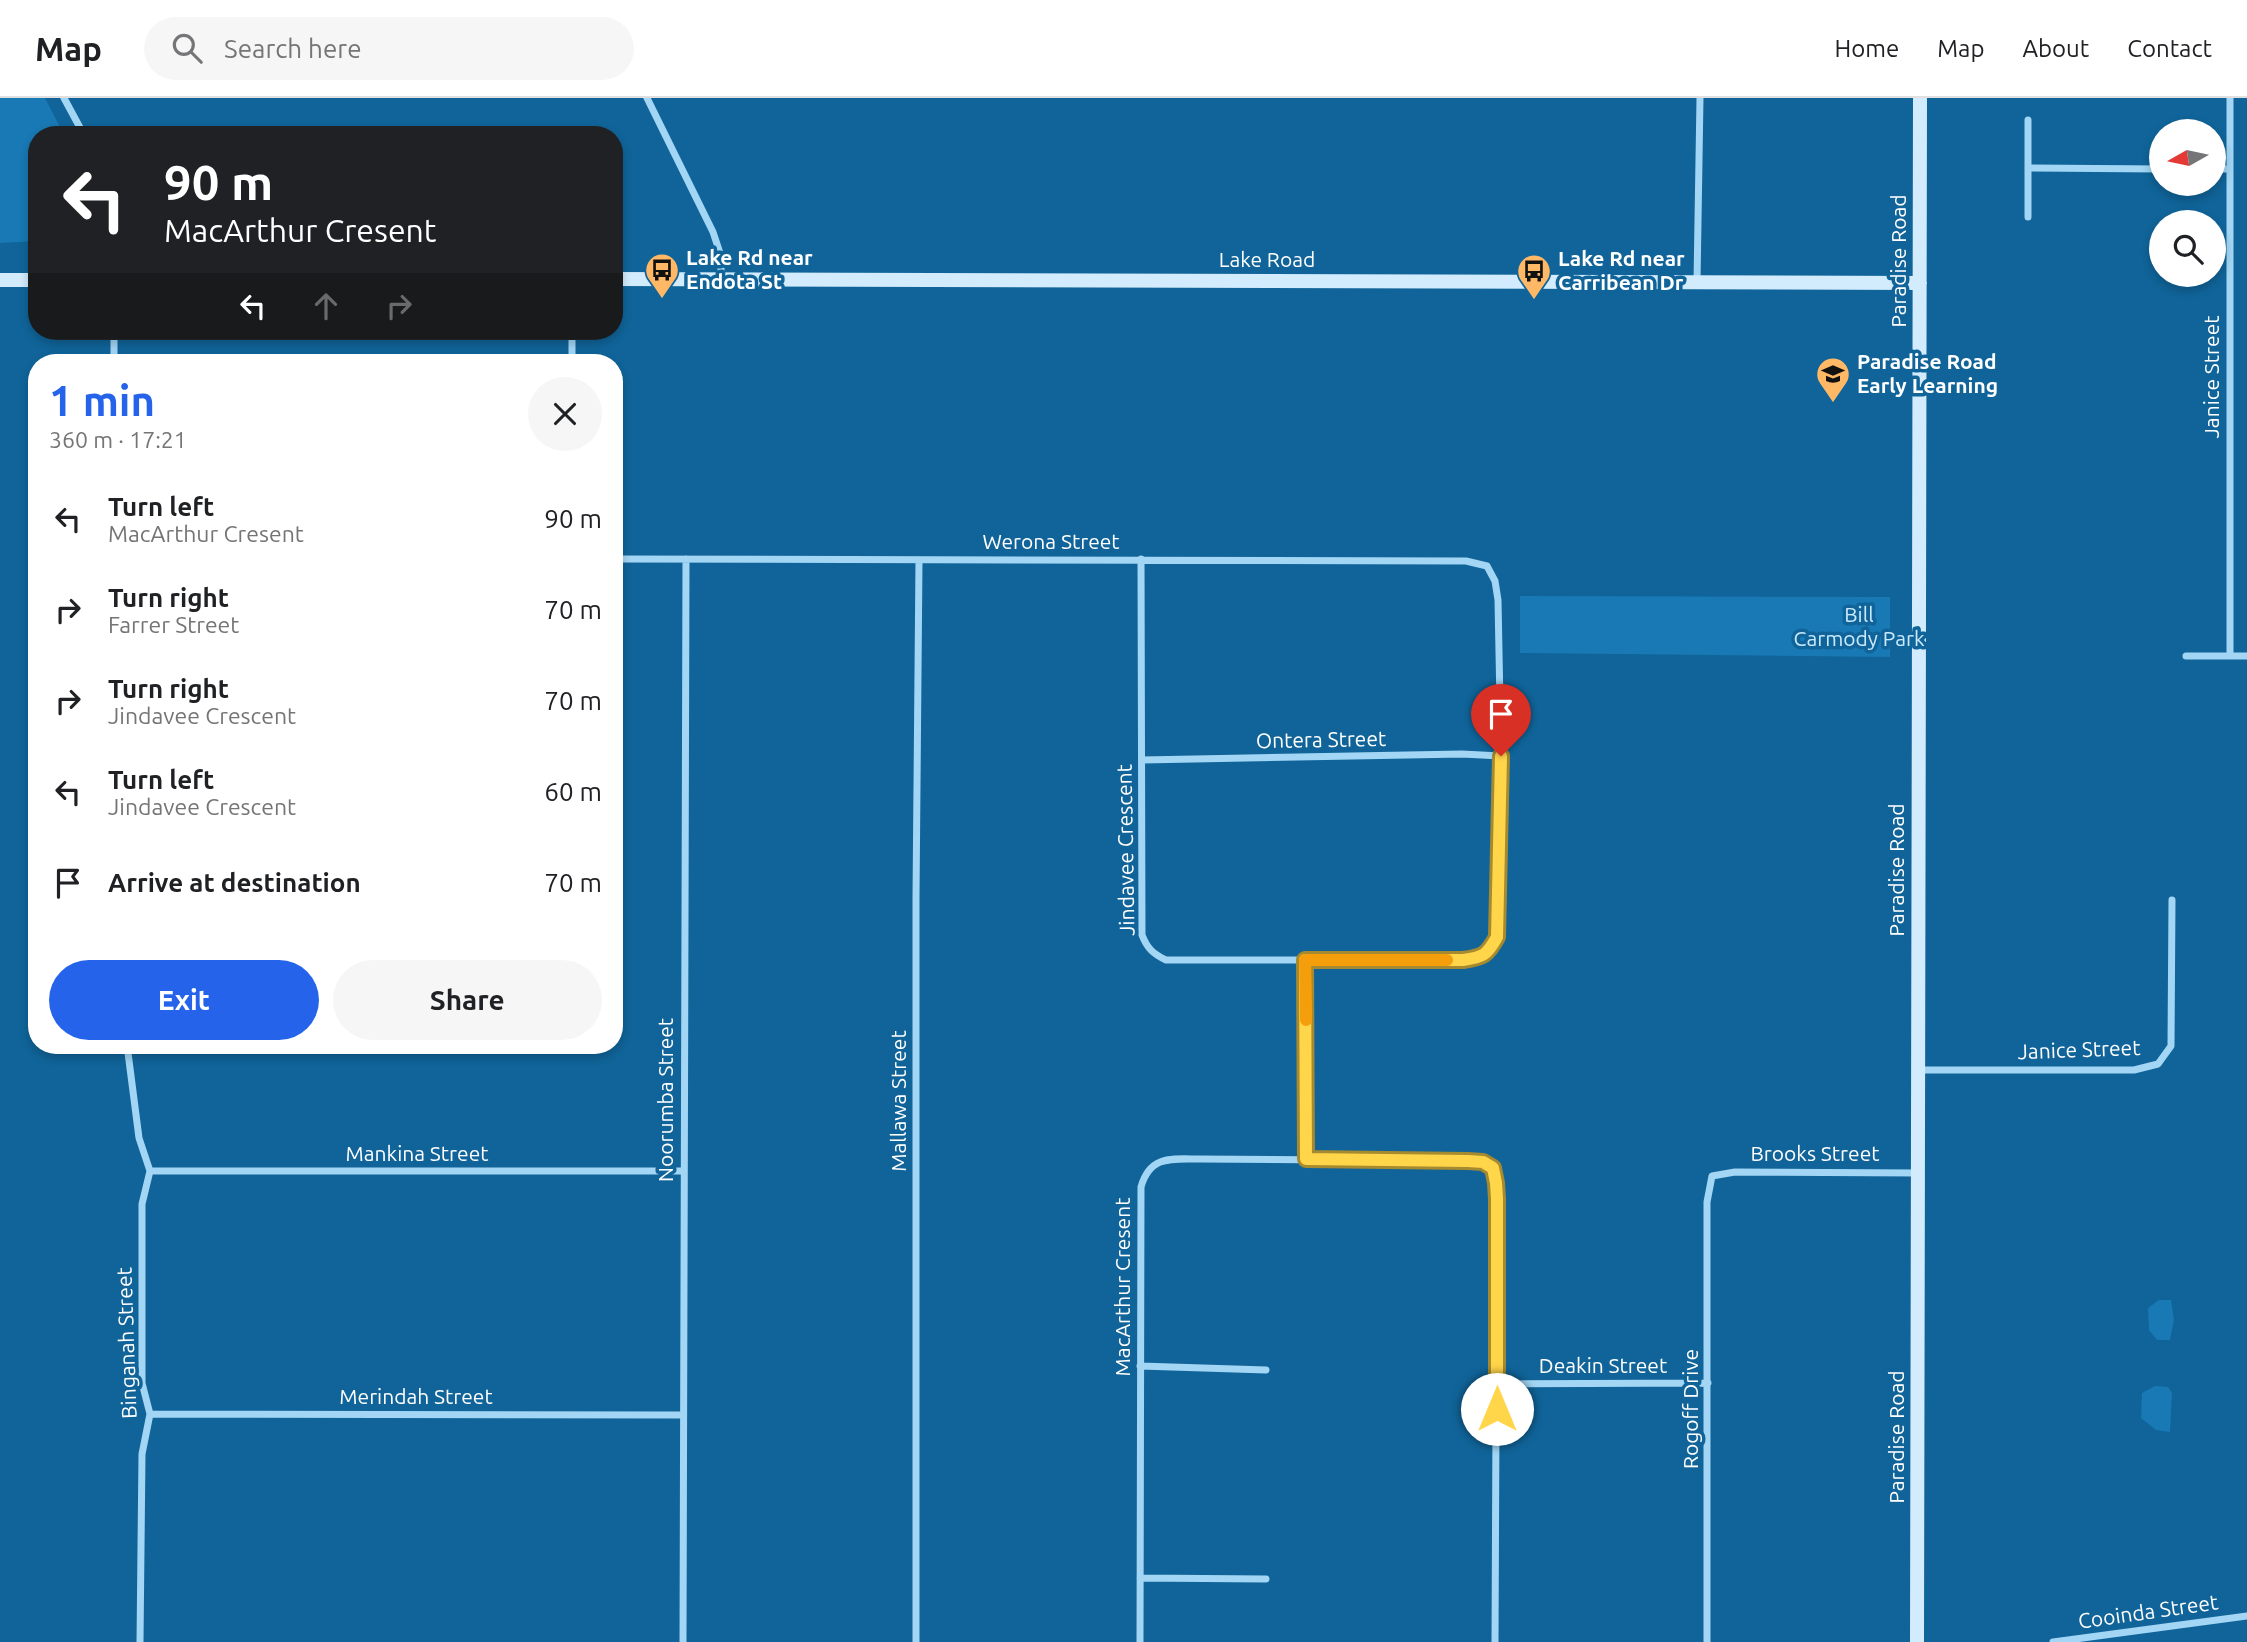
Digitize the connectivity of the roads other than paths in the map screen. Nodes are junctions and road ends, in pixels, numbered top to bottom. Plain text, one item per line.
1 (64, 98) edge
2 (647, 98) edge
3 (1700, 98) edge
4 (1920, 98) edge
5 (2230, 98) edge
6 (2028, 120) dead end
7 (79, 126) edge
8 (2028, 169) junction
9 (2149, 169) edge
10 (2226, 169) edge
11 (2230, 169) junction
12 (2028, 217) dead end
13 (722, 278) junction
14 (623, 279) edge
15 (0, 280) edge
16 (28, 280) edge
17 (1697, 282) junction
18 (1920, 283) junction
19 (623, 559) edge
20 (686, 559) junction
21 (1141, 559) junction
22 (919, 560) junction
23 (1487, 566) joint
24 (2186, 656) dead end
25 (2230, 656) junction
26 (2247, 656) edge
27 (1501, 756) junction
28 (1142, 760) junction
29 (2172, 900) dead end
30 (1305, 960) junction
31 (128, 1054) edge
32 (1918, 1070) junction
33 (1306, 1159) junction
34 (150, 1171) junction
35 (684, 1171) junction
36 (1919, 1173) junction
37 (1712, 1176) joint
38 (1140, 1366) junction
39 (1266, 1370) dead end
40 (1708, 1383) junction
41 (1497, 1384) junction
42 (150, 1414) junction
43 (682, 1415) junction
44 (1140, 1578) junction
45 (1266, 1579) dead end
46 (2247, 1616) edge
47 (140, 1642) edge
48 (683, 1642) edge
49 (916, 1642) edge
50 (1140, 1642) edge
51 (1495, 1642) edge
52 (1707, 1642) edge
53 (1917, 1642) edge
54 (2053, 1642) edge

1 - 7 street
2 - 13 street
3 - 17 street
4 - 18 main road, Paradise Road
5 - 11 street, Janice Street
6 - 8 street
8 - 9 street
8 - 12 street
10 - 11 street
11 - 25 street, Janice Street
13 - 14 main road, Lake Road
13 - 17 main road, Lake Road
15 - 16 main road
17 - 18 main road, Lake Road
18 - 32 main road, Paradise Road
19 - 20 street, Werona Street
20 - 22 street, Werona Street
20 - 35 street, Noorumba Street
21 - 22 street, Werona Street
21 - 23 street, Werona Street
21 - 28 street, Jindavee Crescent
22 - 49 street, Mallawa Street
23 - 27 street, Jindavee Crescent
24 - 25 street
25 - 26 street
27 - 28 street, Ontera Street
27 - 30 street, Jindavee Crescent
28 - 30 street, Jindavee Crescent
29 - 32 street, Janice Street
30 - 33 street
31 - 34 street
32 - 36 main road, Paradise Road
33 - 38 street, MacArthur Cresent
33 - 41 street, MacArthur Cresent
34 - 35 street, Mankina Street
34 - 42 street, Binganah Street
35 - 43 street, Noorumba Street
36 - 37 street, Brooks Street
36 - 53 main road, Paradise Road
37 - 40 street, Rogoff Drive
38 - 39 street
38 - 44 street, MacArthur Cresent
40 - 41 street, Deakin Street
40 - 52 street, Rogoff Drive
41 - 51 street, MacArthur Cresent
42 - 43 street, Merindah Street
42 - 47 street, Binganah Street
43 - 48 street, Noorumba Street
44 - 45 street
44 - 50 street, MacArthur Cresent
46 - 54 street, Cooinda Street

